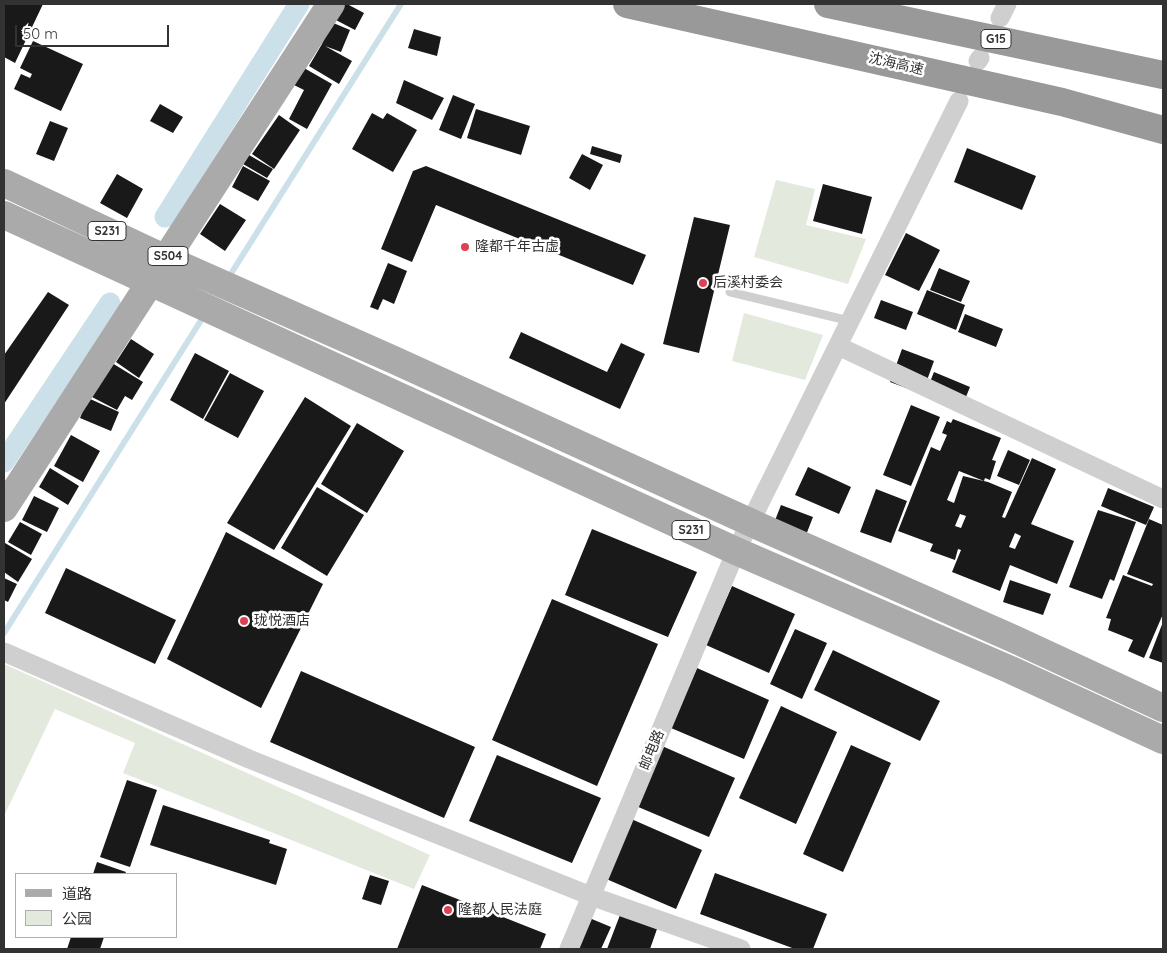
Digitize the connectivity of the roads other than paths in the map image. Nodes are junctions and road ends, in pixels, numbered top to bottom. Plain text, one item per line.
1 (331, 4) edge
2 (627, 4) edge
3 (828, 4) edge
4 (1163, 76) edge
5 (959, 101) dead end
6 (1163, 130) edge
7 (4, 183) edge
8 (4, 215) edge
9 (166, 259) junction
10 (150, 282) junction
11 (730, 292) dead end
12 (850, 320) junction
13 (838, 346) junction
14 (1163, 499) edge
15 (4, 508) edge
16 (750, 522) junction
17 (736, 550) junction
18 (4, 652) edge
19 (1163, 708) edge
20 (1163, 740) edge
21 (591, 896) junction
22 (568, 949) edge
23 (741, 949) edge

1 - 9 main road, S504
2 - 6 highway, 沈海高速
3 - 4 highway, G15
5 - 12 street, 邮电路
7 - 9 main road, S231
8 - 10 main road, S231
9 - 10 main road, S504
9 - 16 main road, S231
10 - 15 main road, S504
10 - 17 main road, S231
11 - 12 lane
12 - 13 street, 邮电路
13 - 14 street
13 - 16 street, 邮电路
16 - 17 street, 邮电路
16 - 19 main road, S231
17 - 20 main road, S231
17 - 21 street, 邮电路
18 - 21 street
21 - 22 street, 邮电路
21 - 23 street

